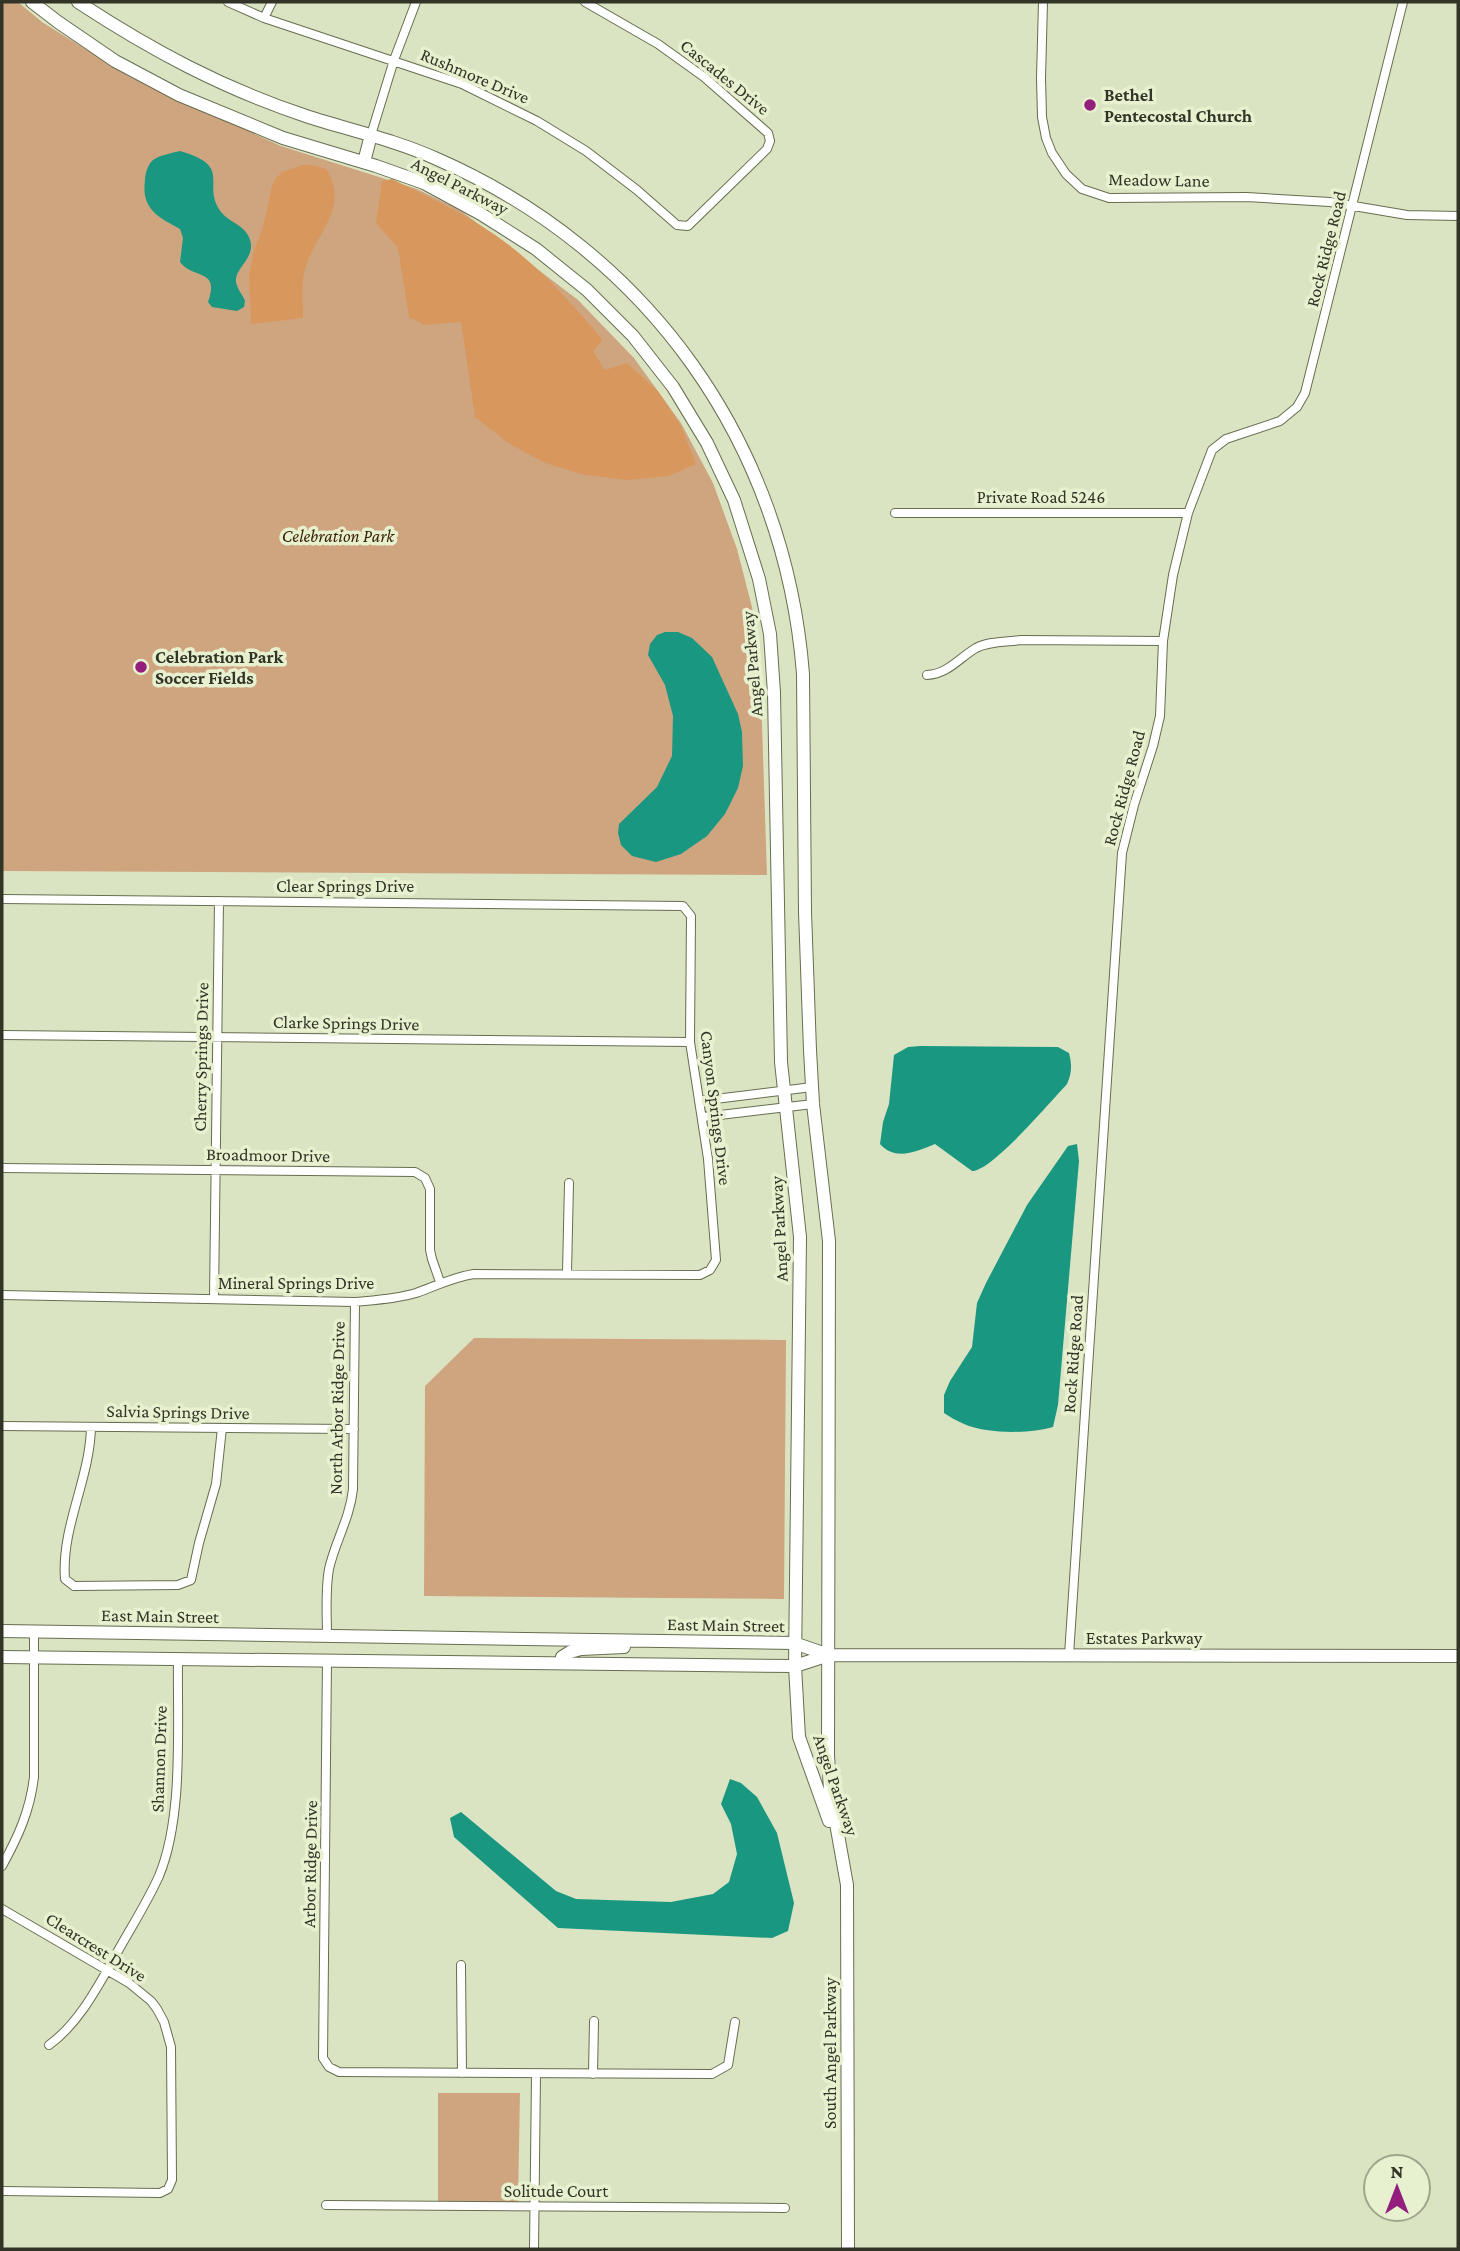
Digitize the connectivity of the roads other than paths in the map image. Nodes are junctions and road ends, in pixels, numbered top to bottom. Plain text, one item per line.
1 (32, 2) edge
2 (78, 2) edge
3 (228, 2) edge
4 (272, 2) edge
5 (416, 2) edge
6 (585, 2) edge
7 (1042, 2) edge
8 (1403, 2) edge
9 (264, 18) junction
10 (394, 60) junction
11 (372, 135) junction
12 (364, 162) junction
13 (1353, 205) junction
14 (1458, 216) edge
15 (684, 227) joint
16 (895, 513) dead end
17 (1188, 513) junction
18 (1163, 641) junction
19 (927, 674) dead end
20 (2, 899) edge
21 (219, 901) junction
22 (686, 908) joint
23 (2, 1035) edge
24 (217, 1037) junction
25 (690, 1042) junction
26 (812, 1087) junction
27 (784, 1090) junction
28 (699, 1101) junction
29 (813, 1104) junction
30 (786, 1108) junction
31 (703, 1117) junction
32 (2, 1168) edge
33 (216, 1170) junction
34 (569, 1183) dead end
35 (710, 1270) joint
36 (567, 1273) junction
37 (440, 1282) junction
38 (2, 1295) edge
39 (214, 1298) junction
40 (355, 1302) junction
41 (2, 1426) edge
42 (91, 1427) junction
43 (222, 1428) junction
44 (354, 1429) junction
45 (2, 1631) edge
46 (34, 1631) junction
47 (327, 1636) junction
48 (659, 1641) junction
49 (794, 1643) junction
50 (830, 1655) junction
51 (1069, 1655) junction
52 (1458, 1656) edge
53 (2, 1657) edge
54 (34, 1657) junction
55 (178, 1659) junction
56 (327, 1660) junction
57 (562, 1663) junction
58 (795, 1666) junction
59 (842, 1858) junction
60 (2, 1866) edge
61 (2, 1909) edge
62 (461, 1965) dead end
63 (107, 1971) junction
64 (594, 2021) dead end
65 (735, 2022) dead end
66 (49, 2045) dead end
67 (462, 2073) junction
68 (536, 2074) junction
69 (593, 2074) junction
70 (2, 2191) edge
71 (326, 2205) dead end
72 (535, 2206) junction
73 (785, 2208) dead end
74 (534, 2249) edge
75 (848, 2249) edge

1 - 12 main road, Angel Parkway
2 - 11 main road, Angel Parkway
3 - 9 street, Rushmore Drive
4 - 9 street
5 - 10 street
6 - 15 street, Cascades Drive
7 - 13 street, Meadow Lane
8 - 13 street, Rock Ridge Road
9 - 10 street, Rushmore Drive
10 - 11 street
10 - 15 street, Rushmore Drive
11 - 12 main road
11 - 26 main road, Angel Parkway
12 - 27 main road, Angel Parkway
13 - 14 street, Meadow Lane
13 - 17 street, Rock Ridge Road
16 - 17 street, Private Road 5246
17 - 18 street, Rock Ridge Road
18 - 19 street
18 - 51 street, Rock Ridge Road
20 - 21 street, Clear Springs Drive
21 - 22 street, Clear Springs Drive
21 - 24 street, Cherry Springs Drive
22 - 25 street, Canyon Springs Drive
23 - 24 street, Clarke Springs Drive
24 - 25 street, Clarke Springs Drive
24 - 33 street, Cherry Springs Drive
25 - 28 street, Canyon Springs Drive
26 - 27 street
26 - 29 main road, Angel Parkway
27 - 28 street
27 - 30 main road, Angel Parkway
28 - 31 street, Canyon Springs Drive
29 - 30 street
29 - 50 main road, Angel Parkway
30 - 31 street
30 - 49 main road, Angel Parkway
31 - 35 street, Canyon Springs Drive
32 - 33 street, Broadmoor Drive
33 - 37 street, Broadmoor Drive
33 - 39 street, Cherry Springs Drive
34 - 36 street
35 - 36 street, Mineral Springs Drive
36 - 37 street, Mineral Springs Drive
37 - 40 street, Mineral Springs Drive
38 - 39 street, Mineral Springs Drive
39 - 40 street, Mineral Springs Drive
40 - 44 street, North Arbor Ridge Drive
41 - 42 street, Salvia Springs Drive
42 - 43 street, Salvia Springs Drive
42 - 43 street
43 - 44 street, Salvia Springs Drive
44 - 47 street, North Arbor Ridge Drive
45 - 46 main road, East Main Street
46 - 47 main road, East Main Street
46 - 54 street
47 - 48 main road, East Main Street
47 - 56 main road
48 - 49 main road, East Main Street
48 - 57 main road
49 - 50 main road, East Main Street
49 - 58 main road, Angel Parkway
50 - 51 main road, Estates Parkway
50 - 58 main road
50 - 59 main road, Angel Parkway
51 - 52 main road, Estates Parkway
53 - 54 main road
54 - 55 main road
54 - 60 street
55 - 56 main road
55 - 63 street, Shannon Drive
56 - 57 main road
56 - 67 street, Arbor Ridge Drive
57 - 58 main road
58 - 59 main road, Angel Parkway
59 - 75 main road, South Angel Parkway
61 - 63 street, Clearcrest Drive
62 - 67 street
63 - 66 street, Shannon Drive
63 - 70 street, Clearcrest Drive
64 - 69 street
65 - 69 street
67 - 68 street
68 - 69 street
68 - 72 street
71 - 72 street, Solitude Court
72 - 73 street, Solitude Court
72 - 74 street

